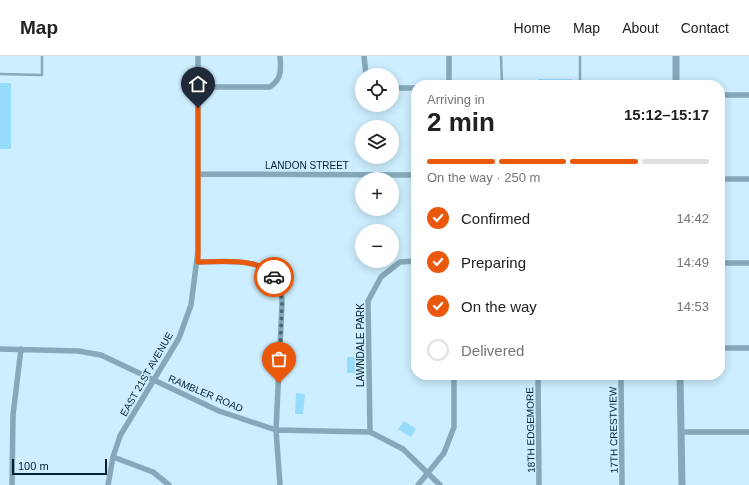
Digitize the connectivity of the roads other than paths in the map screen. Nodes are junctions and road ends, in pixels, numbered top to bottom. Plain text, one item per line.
1 (42, 56) edge
2 (198, 56) edge
3 (280, 56) edge
4 (364, 56) edge
5 (449, 56) edge
6 (501, 56) edge
7 (580, 56) edge
8 (676, 56) edge
9 (365, 68) edge
10 (0, 74) edge
11 (449, 80) edge
12 (502, 80) edge
13 (580, 80) edge
14 (676, 80) edge
15 (198, 87) junction
16 (399, 88) edge
17 (411, 88) edge
18 (725, 95) edge
19 (749, 95) edge
20 (198, 174) junction
21 (411, 175) edge
22 (725, 179) edge
23 (749, 179) edge
24 (411, 261) edge
25 (198, 262) junction
26 (725, 263) edge
27 (749, 263) edge
28 (725, 348) edge
29 (749, 348) edge
30 (0, 349) edge
31 (21, 349) junction
32 (154, 380) junction
33 (454, 380) edge
34 (538, 380) edge
35 (621, 380) edge
36 (680, 380) edge
37 (276, 430) junction
38 (370, 432) junction
39 (681, 432) junction
40 (749, 432) edge
41 (113, 456) junction
42 (428, 472) junction
43 (12, 485) edge
44 (108, 485) edge
45 (169, 485) edge
46 (280, 485) edge
47 (418, 485) edge
48 (440, 485) edge
49 (539, 485) edge
50 (622, 485) edge
51 (682, 485) edge

1 - 10 lane
2 - 15 street, EAST 21ST AVENUE
3 - 15 street
4 - 9 street
5 - 11 street
6 - 12 lane
7 - 13 lane
8 - 14 street
15 - 20 street, EAST 21ST AVENUE
16 - 17 street
18 - 19 street
20 - 21 street, LANDON STREET
20 - 25 street, EAST 21ST AVENUE
22 - 23 street
24 - 38 street, LAWNDALE PARK
25 - 32 street, EAST 21ST AVENUE
25 - 37 street
26 - 27 street
28 - 29 street
30 - 31 street, RAMBLER ROAD
31 - 32 street, RAMBLER ROAD
31 - 43 street
32 - 37 street, RAMBLER ROAD
32 - 41 street, EAST 21ST AVENUE
33 - 42 street
34 - 49 street, 18TH EDGEMORE
35 - 50 street, 17TH CRESTVIEW
36 - 39 street
37 - 38 street, RAMBLER ROAD
37 - 46 street
38 - 42 street, RAMBLER ROAD
39 - 40 street
39 - 51 street
41 - 44 street, EAST 21ST AVENUE
41 - 45 street
42 - 47 street
42 - 48 street, RAMBLER ROAD

